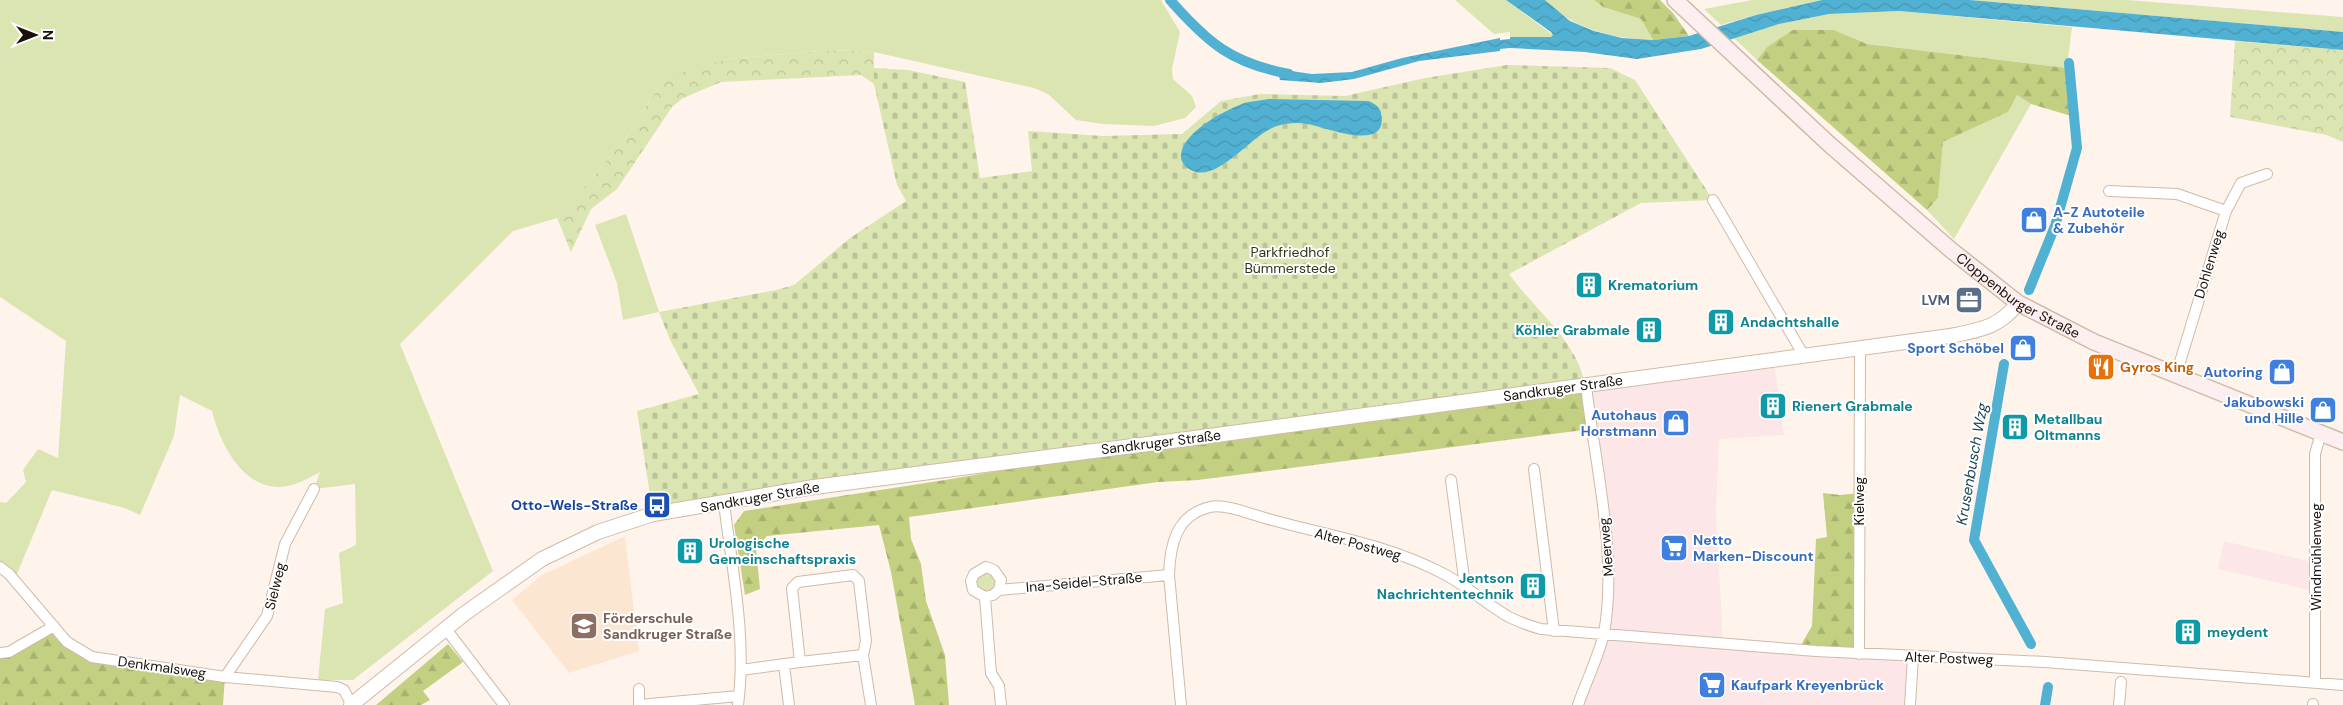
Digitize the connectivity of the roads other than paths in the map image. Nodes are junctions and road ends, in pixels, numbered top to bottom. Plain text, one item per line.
1 (1675, 0) edge
2 (2267, 174) dead end
3 (2109, 191) dead end
4 (1713, 200) dead end
5 (2226, 211) junction
6 (2018, 303) junction
7 (1860, 348) junction
8 (1804, 356) junction
9 (2176, 375) junction
10 (1586, 386) junction
11 (2321, 433) junction
12 (2343, 442) edge
13 (1534, 469) dead end
14 (1451, 480) dead end
15 (314, 489) dead end
16 (724, 503) junction
17 (0, 567) edge
18 (1169, 575) junction
19 (1465, 586) junction
20 (999, 590) junction
21 (985, 597) junction
22 (54, 626) junction
23 (446, 628) junction
24 (1554, 631) junction
25 (1603, 635) junction
26 (0, 653) edge
27 (1859, 654) junction
28 (862, 655) junction
29 (1913, 657) junction
30 (800, 662) junction
31 (784, 665) junction
32 (741, 670) junction
33 (225, 677) junction
34 (2315, 681) junction
35 (2121, 682) dead end
36 (2343, 685) edge
37 (639, 689) dead end
38 (739, 701) edge
39 (351, 705) edge
40 (504, 705) edge
41 (639, 705) edge
42 (789, 705) edge
43 (871, 705) edge
44 (1001, 705) edge
45 (1181, 705) edge
46 (1578, 705) edge
47 (1910, 705) edge
48 (2119, 705) edge

1 - 6 main road, Cloppenburger Straße
2 - 5 street, Dohlenweg
3 - 5 street
4 - 8 street
5 - 9 street, Dohlenweg
6 - 7 street, Sandkruger Straße
6 - 9 main road, Cloppenburger Straße
7 - 8 street, Sandkruger Straße
7 - 27 street, Kielweg
8 - 10 street, Sandkruger Straße
9 - 11 main road, Cloppenburger Straße
10 - 16 street, Sandkruger Straße
10 - 25 street, Meerweg
11 - 12 main road, Cloppenburger Straße
11 - 34 street, Windmühlenweg
13 - 24 street
14 - 19 street
15 - 33 street, Sielweg
16 - 23 street, Sandkruger Straße
16 - 32 street
17 - 22 street, Denkmalsweg
18 - 19 street, Alter Postweg
18 - 20 street, Ina-Seidel-Straße
18 - 45 street, Alter Postweg
19 - 24 street, Alter Postweg
20 - 21 street, Ina-Seidel-Straße
20 - 21 street
21 - 44 street
22 - 26 street
22 - 33 street, Denkmalsweg
23 - 39 street, Sandkruger Straße
23 - 40 street
24 - 25 street, Alter Postweg
25 - 27 street, Alter Postweg
25 - 46 street, Meerweg
27 - 29 street, Alter Postweg
28 - 30 street
28 - 30 street
28 - 43 street
29 - 34 street, Alter Postweg
29 - 47 street
30 - 31 street
31 - 32 street
31 - 42 street
32 - 38 street
33 - 39 street, Denkmalsweg
34 - 36 street, Alter Postweg
35 - 48 street
37 - 41 street
38 - 41 street

